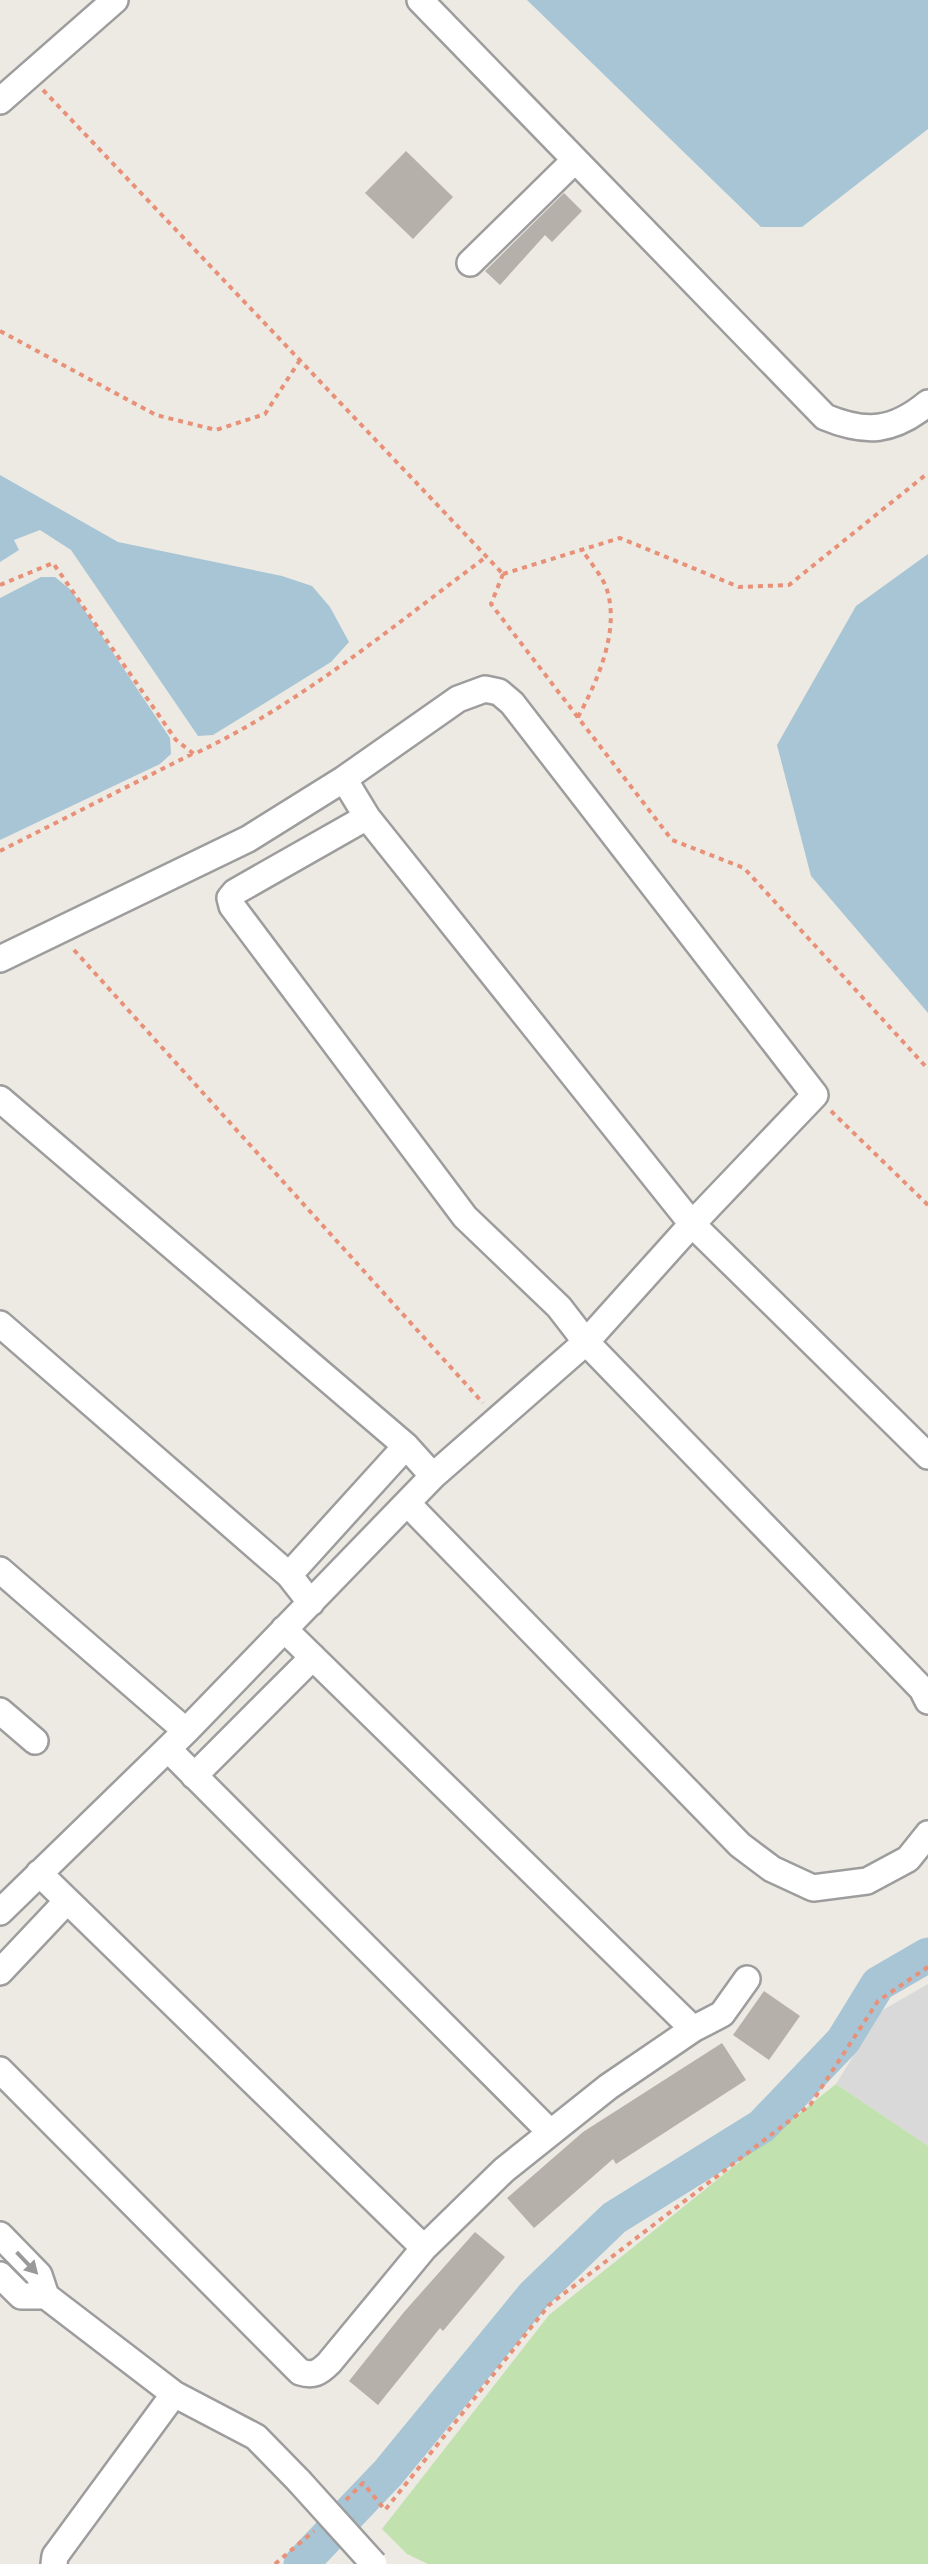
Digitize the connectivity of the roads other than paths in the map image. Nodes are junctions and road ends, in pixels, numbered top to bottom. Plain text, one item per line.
1 (114, 0) edge
2 (420, 0) edge
3 (0, 101) edge
4 (574, 162) junction
5 (470, 264) dead end
6 (928, 403) edge
7 (344, 779) junction
8 (368, 817) junction
9 (0, 959) edge
10 (0, 1099) edge
11 (692, 1224) junction
12 (0, 1324) edge
13 (586, 1342) junction
14 (406, 1446) junction
15 (928, 1456) edge
16 (432, 1476) junction
17 (407, 1502) junction
18 (0, 1570) edge
19 (289, 1575) junction
20 (311, 1603) junction
21 (284, 1630) junction
22 (313, 1657) junction
23 (928, 1701) edge
24 (0, 1711) edge
25 (177, 1740) junction
26 (35, 1741) dead end
27 (194, 1776) junction
28 (928, 1834) edge
29 (39, 1873) junction
30 (67, 1901) junction
31 (0, 1912) edge
32 (0, 1972) edge
33 (747, 1979) dead end
34 (693, 2028) junction
35 (0, 2070) edge
36 (550, 2132) junction
37 (0, 2235) edge
38 (424, 2248) junction
39 (0, 2274) edge
40 (46, 2296) junction
41 (174, 2394) junction
42 (54, 2564) edge
43 (375, 2564) edge

1 - 3 street
2 - 4 street
4 - 5 street
4 - 6 street
7 - 8 street
7 - 9 street
7 - 11 street
8 - 11 street
8 - 13 street
10 - 14 street
11 - 13 street
11 - 15 street
12 - 19 street
13 - 16 street
13 - 23 street
14 - 16 street
14 - 19 street
16 - 17 street
17 - 20 street
17 - 28 street
18 - 25 street
19 - 20 street
20 - 21 street
21 - 22 street
21 - 25 street
22 - 27 street
22 - 34 street
24 - 26 street
25 - 27 street
25 - 29 street
27 - 36 street
29 - 30 street
29 - 31 street
30 - 32 street
30 - 38 street
33 - 34 street
34 - 36 street
35 - 38 street
36 - 38 street
37 -> 40 street
39 - 40 street
40 - 41 street
41 - 42 street
41 - 43 street, bridge

